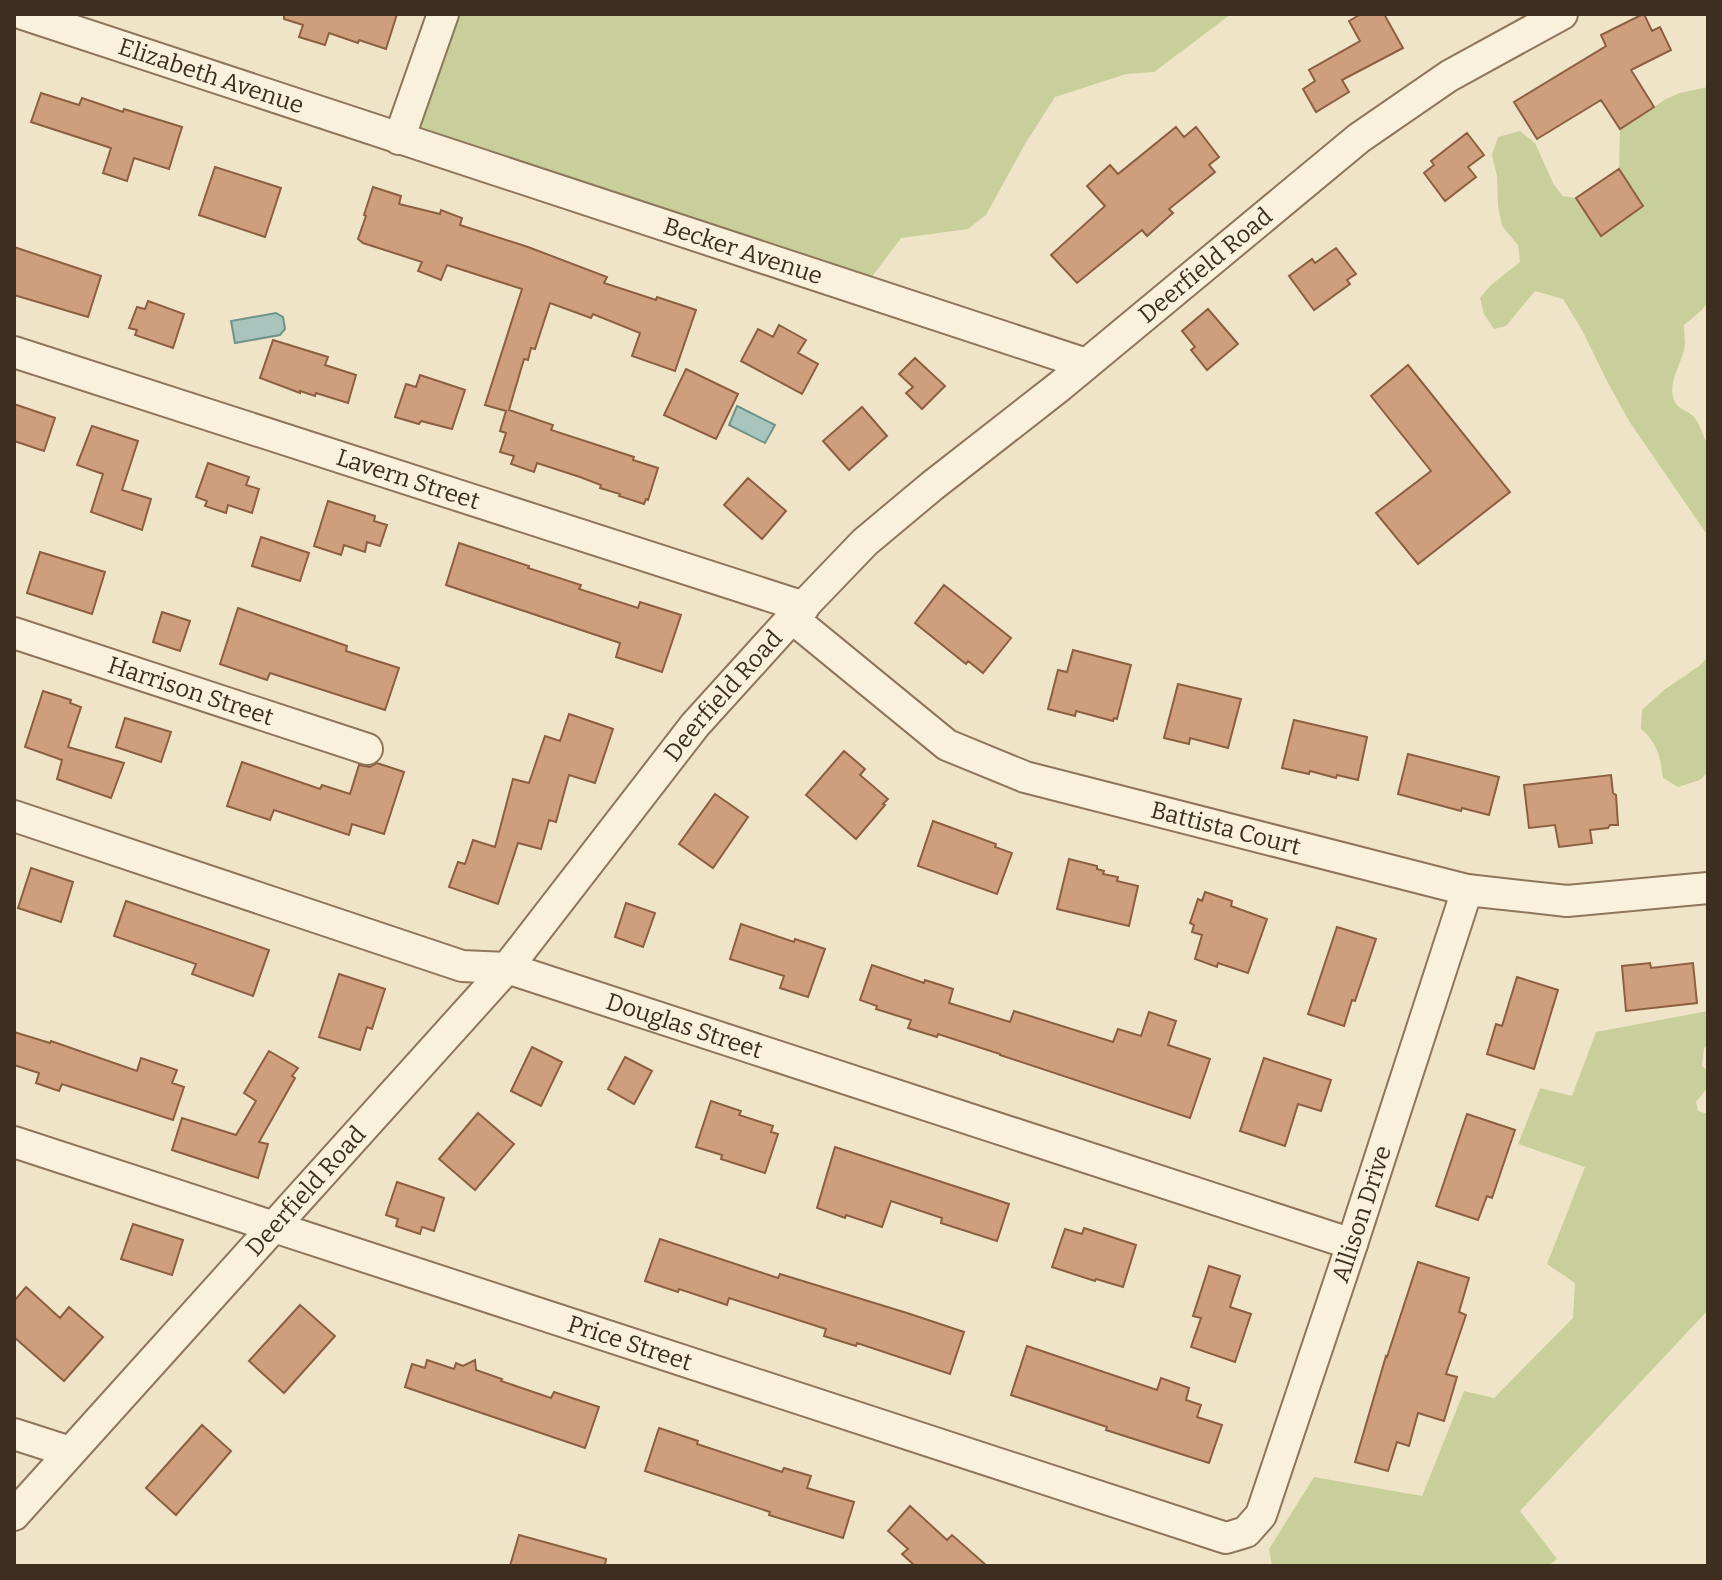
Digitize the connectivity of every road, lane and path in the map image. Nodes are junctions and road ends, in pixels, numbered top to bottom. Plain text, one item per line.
1 (23, 14) edge
2 (443, 14) edge
3 (1562, 14) edge
4 (399, 139) junction
5 (14, 352) edge
6 (1086, 364) junction
7 (798, 612) junction
8 (14, 633) edge
9 (367, 749) dead end
10 (14, 816) edge
11 (1708, 888) edge
12 (1467, 890) junction
13 (507, 968) junction
14 (14, 1142) edge
15 (274, 1227) junction
16 (1352, 1244) junction
17 (14, 1434) edge
18 (70, 1452) junction
19 (14, 1515) edge
20 (1246, 1532) joint

1 - 4 street, Elizabeth Avenue
2 - 4 street
3 - 6 street, Deerfield Road
4 - 6 street, Becker Avenue
5 - 7 street, Lavern Street
6 - 7 street, Deerfield Road
7 - 12 street, Battista Court
7 - 13 street, Deerfield Road
8 - 9 street, Harrison Street
10 - 13 street, Douglas Street
11 - 12 street, Battista Court
12 - 16 street, Allison Drive
13 - 15 street, Deerfield Road
13 - 16 street, Douglas Street
14 - 15 street, Price Street
15 - 18 street, Deerfield Road
15 - 20 street, Price Street
16 - 20 street, Allison Drive
17 - 18 street
18 - 19 street, Deerfield Road

